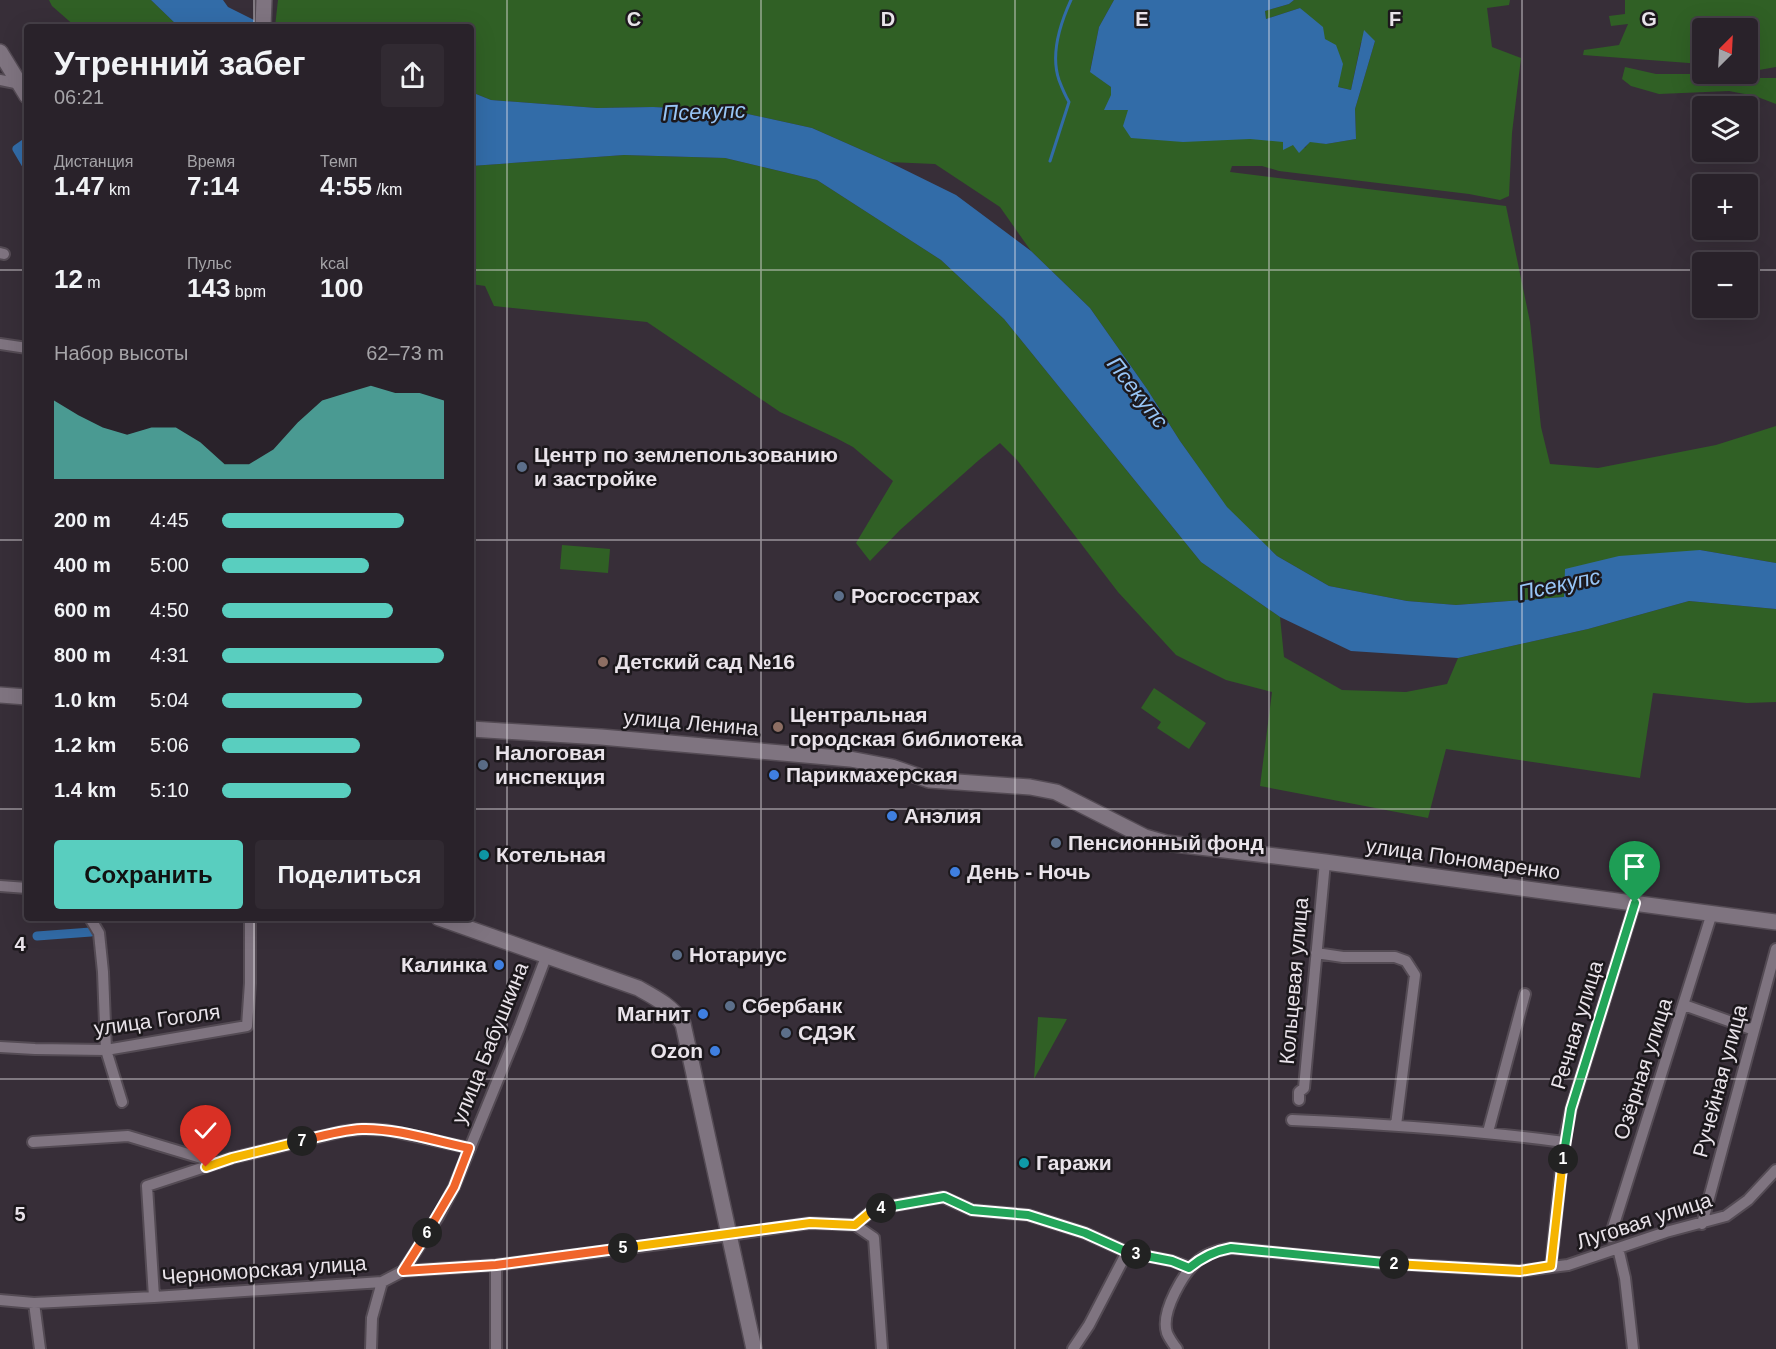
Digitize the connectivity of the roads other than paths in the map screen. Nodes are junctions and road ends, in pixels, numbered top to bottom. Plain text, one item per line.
1 (264, 0) edge
2 (263, 24) edge
3 (0, 52) edge
4 (0, 80) edge
5 (24, 90) edge
6 (0, 344) edge
7 (24, 348) edge
8 (0, 695) edge
9 (24, 697) edge
10 (474, 729) edge
11 (1145, 837) joint
12 (1325, 862) junction
13 (0, 886) edge
14 (24, 888) edge
15 (1635, 903) junction
16 (1712, 913) junction
17 (92, 921) edge
18 (250, 921) edge
19 (447, 921) edge
20 (1776, 922) edge
21 (1776, 949) edge
22 (1316, 953) junction
23 (546, 957) junction
24 (1525, 994) dead end
25 (1684, 1005) junction
26 (1754, 1030) junction
27 (0, 1047) edge
28 (106, 1050) junction
29 (1299, 1100) dead end
30 (122, 1102) dead end
31 (1292, 1120) dead end
32 (1396, 1125) junction
33 (1488, 1132) junction
34 (33, 1142) dead end
35 (1564, 1142) junction
36 (469, 1148) junction
37 (218, 1163) junction
38 (1776, 1170) edge
39 (1702, 1224) junction
40 (855, 1225) junction
41 (730, 1235) junction
42 (1610, 1237) dead end
43 (1618, 1248) junction
44 (1127, 1252) junction
45 (496, 1265) junction
46 (1551, 1266) junction
47 (1189, 1268) junction
48 (403, 1271) junction
49 (382, 1282) junction
50 (154, 1297) junction
51 (0, 1300) edge
52 (34, 1303) junction
53 (40, 1349) edge
54 (371, 1349) edge
55 (496, 1349) edge
56 (754, 1349) edge
57 (882, 1349) edge
58 (1074, 1349) edge
59 (1177, 1349) edge
60 (1633, 1349) edge

1 - 2 street
3 - 5 street
4 - 5 street
6 - 7 street
8 - 9 street
10 - 11 street, улица Ленина
11 - 12 street, улица Пономаренко
12 - 15 street, улица Пономаренко
12 - 22 street, Кольцевая улица
13 - 14 street
15 - 16 street, улица Пономаренко
15 - 35 street, Речная улица
16 - 20 street, улица Пономаренко
16 - 25 street, Озёрная улица
17 - 28 street
18 - 28 street, улица Гоголя
19 - 23 street
21 - 26 street, Ручейная улица
22 - 29 street, Кольцевая улица
22 - 32 street
23 - 36 street, улица Бабушкина
23 - 41 street
24 - 33 street
25 - 26 street
25 - 42 street, Озёрная улица
26 - 39 street, Ручейная улица
27 - 28 street, улица Гоголя
28 - 30 street
31 - 32 street
32 - 33 street
33 - 35 street
34 - 37 street
35 - 46 street, Речная улица
36 - 37 street
36 - 48 street, улица Бабушкина
37 - 50 street
38 - 39 street, Луговая улица
39 - 43 street, Луговая улица
40 - 41 street, Черноморская улица
40 - 44 street
40 - 57 street
41 - 45 street, Черноморская улица
41 - 56 street
43 - 46 street, Луговая улица
43 - 60 street
44 - 47 street
44 - 58 street
45 - 48 street, Черноморская улица
45 - 55 street
46 - 47 street, Луговая улица
47 - 59 street
48 - 49 street, Черноморская улица
49 - 50 street, Черноморская улица
49 - 54 street
50 - 52 street, Черноморская улица
51 - 52 street, Черноморская улица
52 - 53 street

